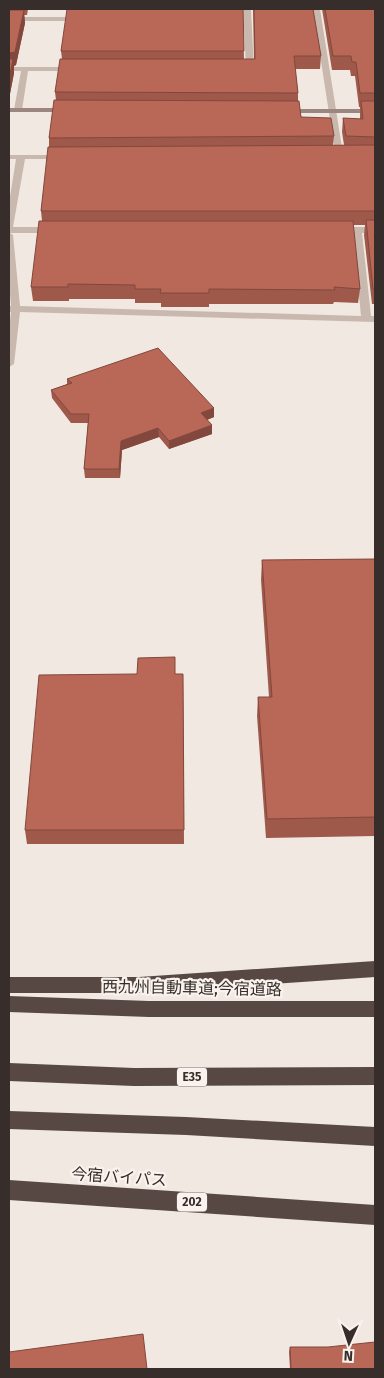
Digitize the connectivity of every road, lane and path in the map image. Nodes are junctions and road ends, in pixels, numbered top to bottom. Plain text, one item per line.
1 (247, 9) edge
2 (316, 9) edge
3 (88, 19) edge
4 (238, 19) edge
5 (248, 19) junction
6 (9, 20) edge
7 (9, 69) edge
8 (25, 69) junction
9 (84, 69) edge
10 (231, 69) edge
11 (9, 110) edge
12 (18, 110) junction
13 (77, 110) edge
14 (272, 111) edge
15 (331, 111) junction
16 (375, 111) edge
17 (319, 154) edge
18 (9, 157) edge
19 (21, 157) junction
20 (71, 157) edge
21 (9, 229) edge
22 (68, 230) edge
23 (327, 230) edge
24 (357, 230) junction
25 (375, 230) edge
26 (9, 235) edge
27 (12, 309) edge
28 (371, 319) edge
29 (9, 364) edge
30 (375, 969) edge
31 (9, 985) edge
32 (9, 1004) edge
33 (375, 1009) edge
34 (9, 1072) edge
35 (375, 1076) edge
36 (9, 1120) edge
37 (375, 1137) edge
38 (9, 1190) edge
39 (375, 1215) edge

1 - 5 street
2 - 15 street
3 - 6 street
4 - 5 street
5 - 10 street
7 - 8 street
8 - 9 street
8 - 12 street
11 - 12 street
12 - 13 street
14 - 15 street
15 - 16 street
15 - 17 street
18 - 19 street
19 - 20 street
19 - 21 street
21 - 22 street
23 - 24 street
24 - 25 street
24 - 28 street
26 - 27 street
27 - 28 street
27 - 29 street
30 - 31 highway
32 - 33 highway, 西九州自動車道;今宿道路
34 - 35 highway, E35
36 - 37 highway
38 - 39 highway, 今宿バイパス / 202

